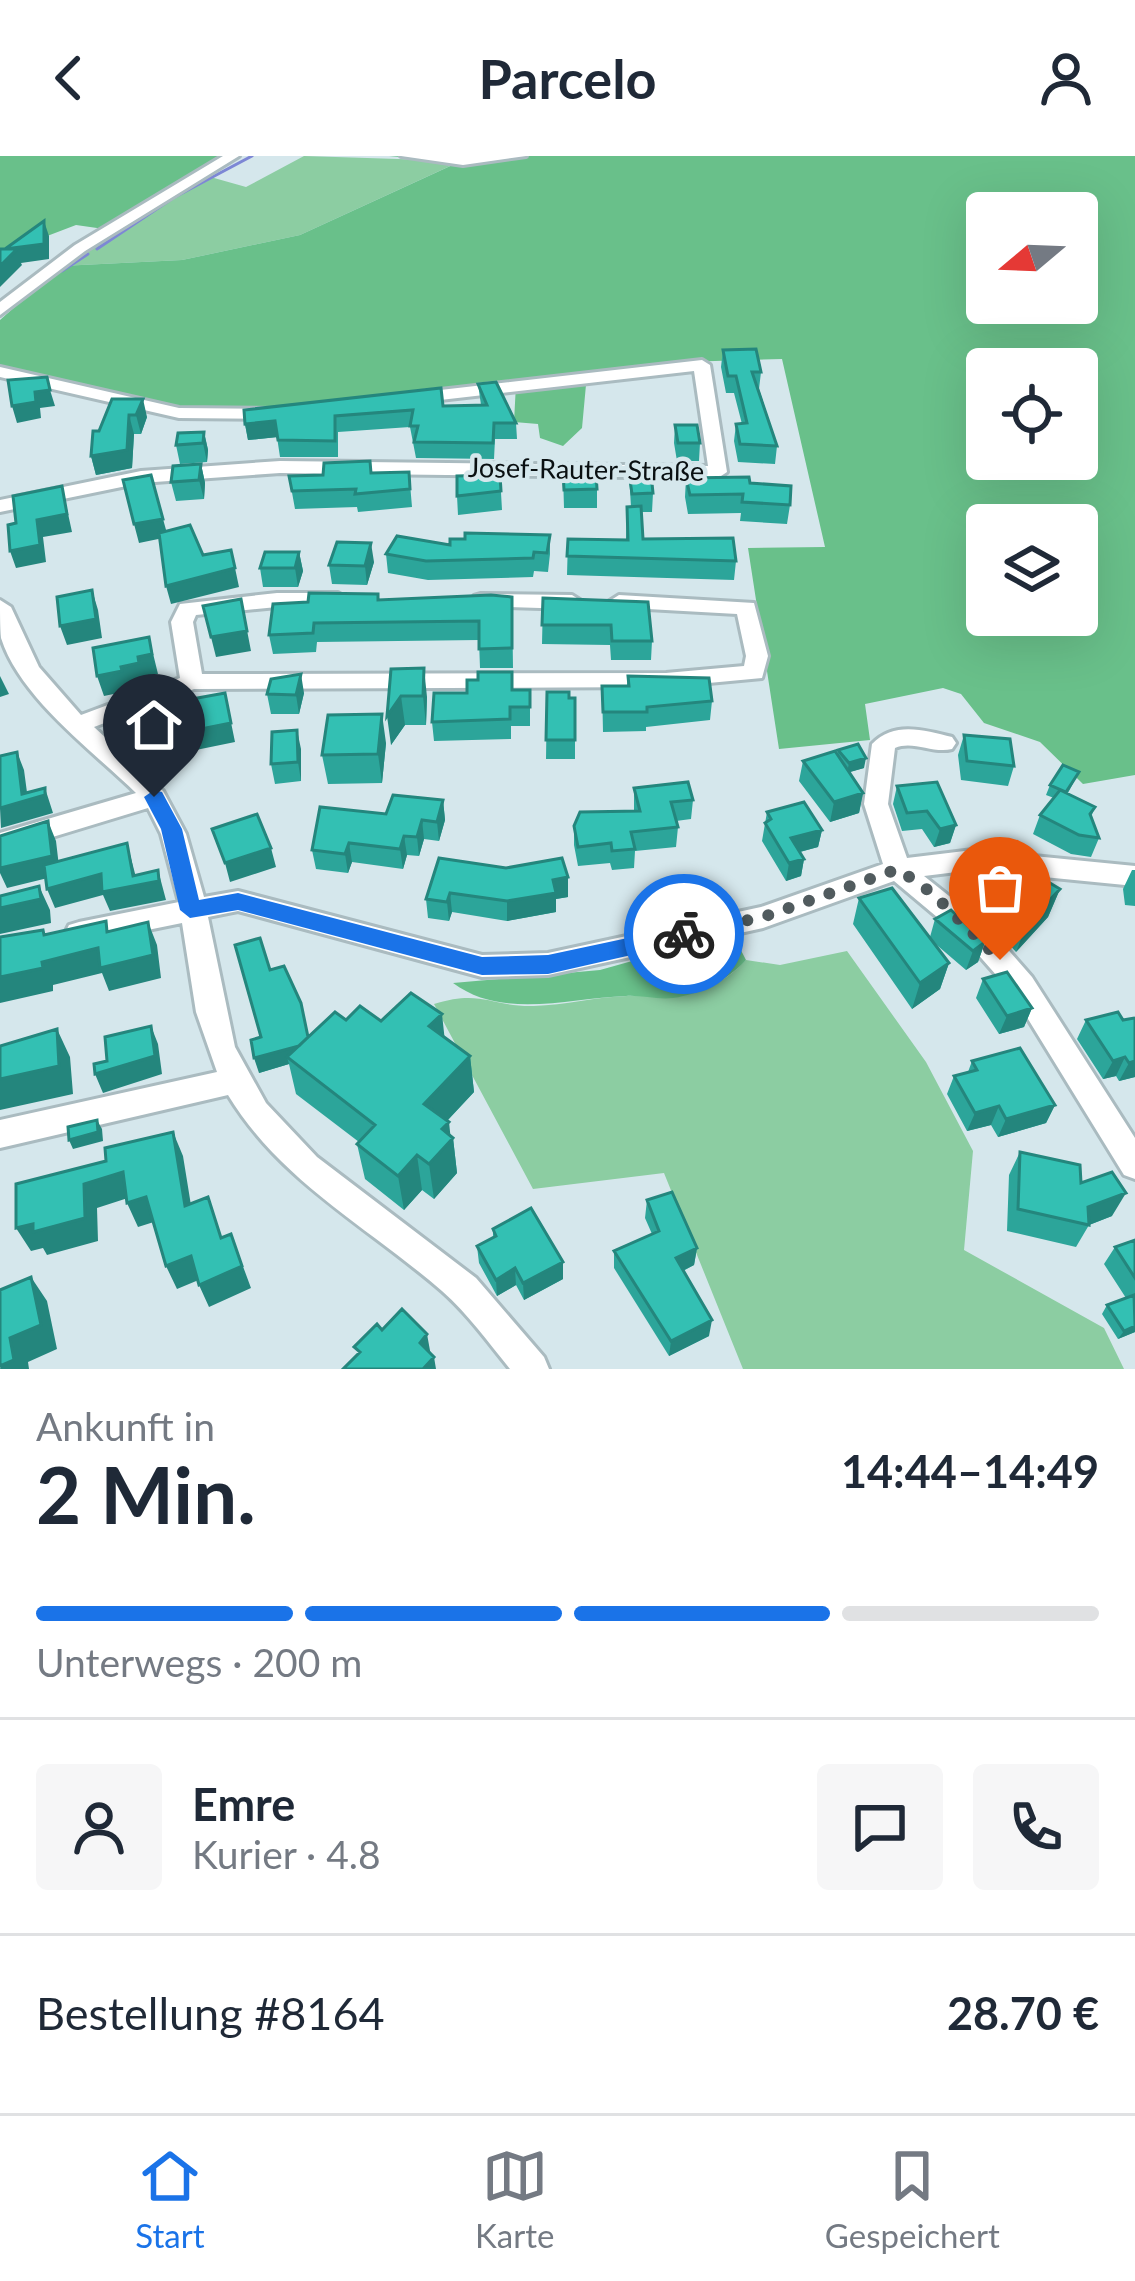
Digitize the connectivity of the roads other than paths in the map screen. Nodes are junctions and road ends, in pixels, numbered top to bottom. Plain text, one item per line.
1 (232, 156) edge
2 (408, 156) edge
3 (519, 156) edge
4 (0, 310) edge
5 (0, 372) edge
6 (386, 402) edge
7 (291, 412) edge
8 (0, 506) edge
9 (369, 601) edge
10 (460, 601) edge
11 (0, 607) edge
12 (8, 658) edge
13 (191, 682) junction
14 (77, 725) junction
15 (944, 743) dead end
16 (154, 797) junction
17 (0, 843) edge
18 (898, 869) junction
19 (1135, 876) edge
20 (190, 910) junction
21 (42, 940) edge
22 (235, 1081) junction
23 (0, 1134) edge
24 (1135, 1165) edge
25 (532, 1369) edge

1 - 4 street
2 - 3 street
5 - 7 street
6 - 8 street, Josef-Rauter-Straße
9 - 13 street
10 - 13 street
11 - 12 street
12 - 14 street
13 - 14 street
14 - 16 street
15 - 18 street
16 - 17 street
16 - 20 street
18 - 19 street
18 - 20 street
18 - 24 street
20 - 21 street
20 - 22 street
22 - 23 street
22 - 25 street

